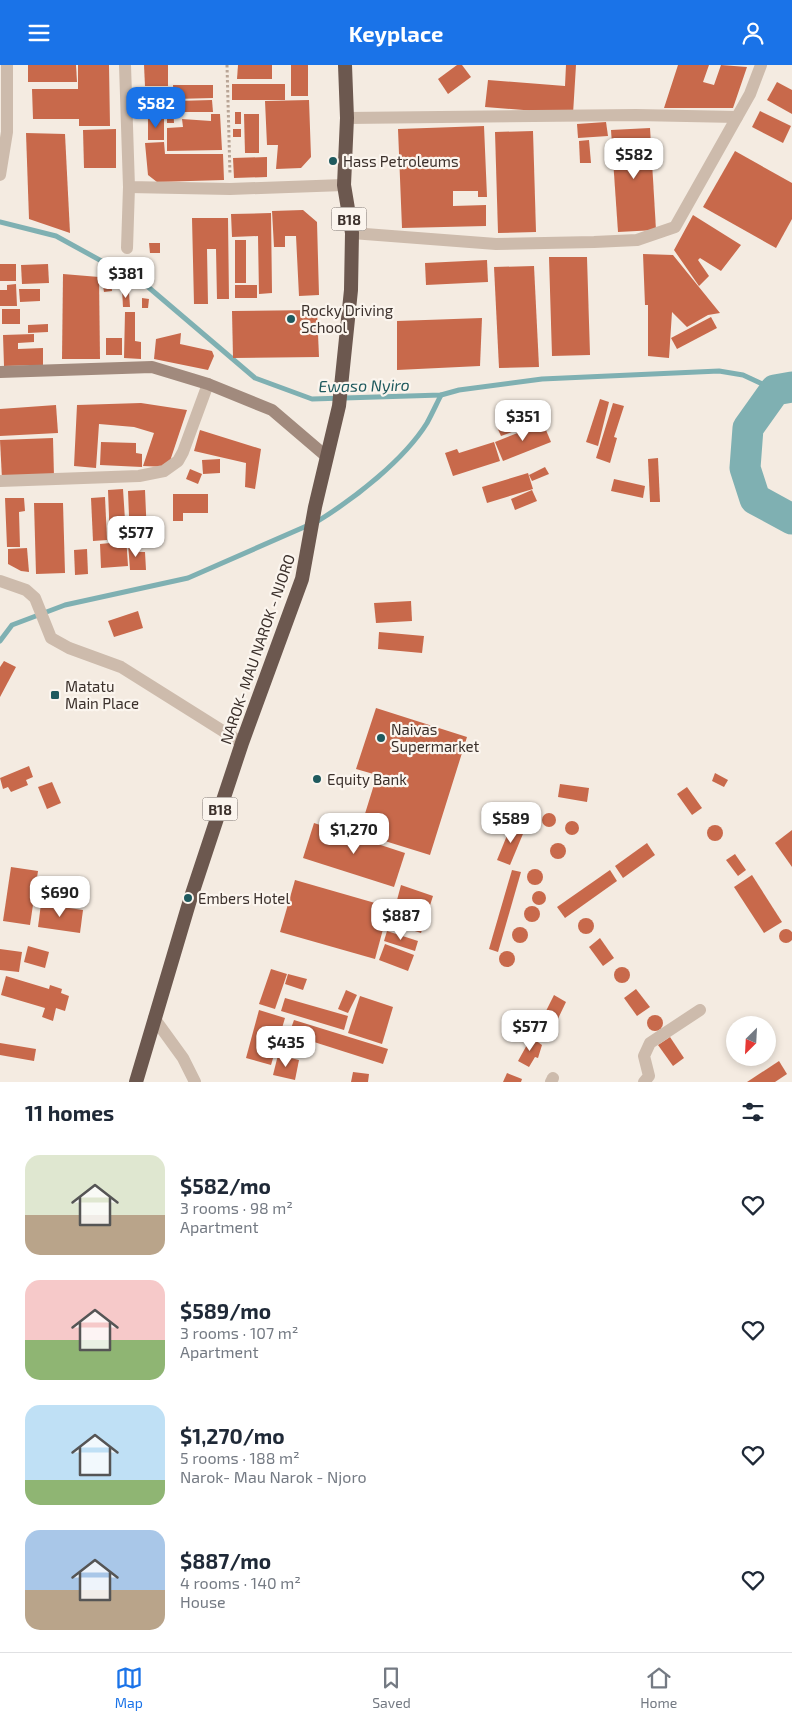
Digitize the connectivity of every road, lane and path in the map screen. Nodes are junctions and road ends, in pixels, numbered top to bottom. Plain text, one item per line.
1 (7, 65) edge
2 (125, 65) edge
3 (227, 65) edge
4 (345, 65) edge
5 (761, 65) edge
6 (737, 117) junction
7 (347, 119) junction
8 (0, 175) edge
9 (344, 185) junction
10 (129, 187) junction
11 (230, 189) junction
12 (352, 233) junction
13 (127, 248) dead end
14 (0, 372) edge
15 (208, 384) junction
16 (327, 457) junction
17 (0, 481) edge
18 (0, 581) edge
19 (242, 743) junction
20 (700, 1010) dead end
21 (154, 1018) junction
22 (648, 1080) edge
23 (136, 1082) edge
24 (194, 1082) edge

1 - 8 street
2 - 10 street
3 - 11 path
4 - 7 highway, NAROK- MAU NAROK - NJORO / B18
5 - 6 street
6 - 7 street
6 - 12 street
7 - 9 highway, NAROK- MAU NAROK - NJORO / B18
9 - 11 street
9 - 12 highway, NAROK- MAU NAROK - NJORO / B18
10 - 11 street
10 - 13 street
12 - 16 highway, NAROK- MAU NAROK - NJORO / B18
14 - 15 main road
15 - 16 main road
15 - 17 street
16 - 19 highway, NAROK- MAU NAROK - NJORO / B18
18 - 19 street
19 - 21 highway, NAROK- MAU NAROK - NJORO / B18
20 - 22 street
21 - 23 highway, NAROK- MAU NAROK - NJORO / B18
21 - 24 street

